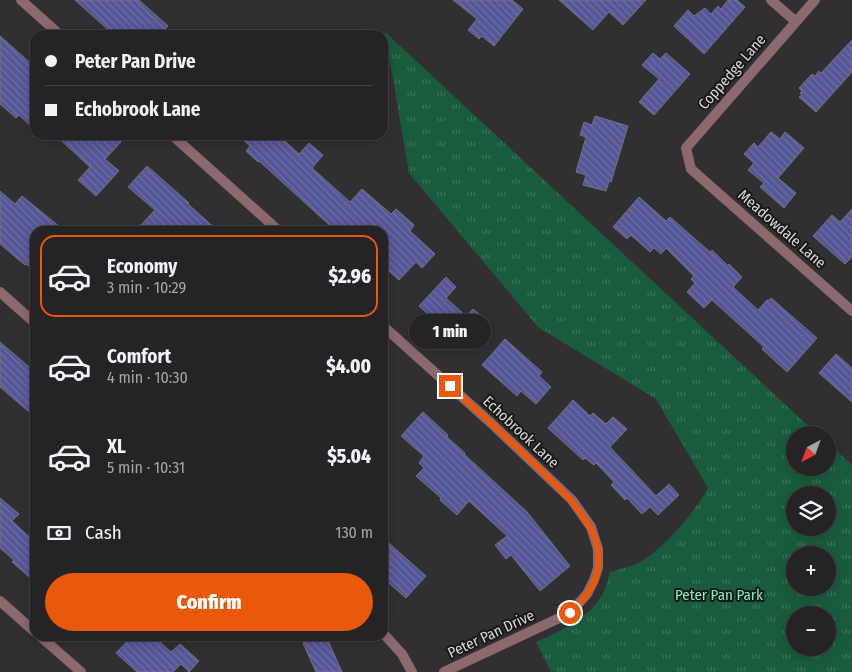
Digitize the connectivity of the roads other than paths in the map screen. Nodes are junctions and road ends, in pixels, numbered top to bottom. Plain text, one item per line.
1 (21, 0) edge
2 (771, 0) edge
3 (815, 0) edge
4 (796, 21) junction
5 (54, 30) edge
6 (178, 140) edge
7 (692, 169) joint
8 (273, 226) edge
9 (0, 292) edge
10 (852, 311) edge
11 (30, 319) edge
12 (388, 330) edge
13 (572, 500) joint
14 (0, 601) edge
15 (30, 628) edge
16 (388, 639) edge
17 (46, 641) edge
18 (80, 672) edge
19 (412, 672) edge
20 (444, 672) edge

1 - 5 street
2 - 4 street
3 - 4 street, Coppedge Lane
4 - 7 street, Coppedge Lane
6 - 8 street
7 - 10 street, Meadowdale Lane
9 - 11 street
12 - 13 street, Echobrook Lane
13 - 20 street, Peter Pan Drive
14 - 15 street
16 - 19 street
17 - 18 street

